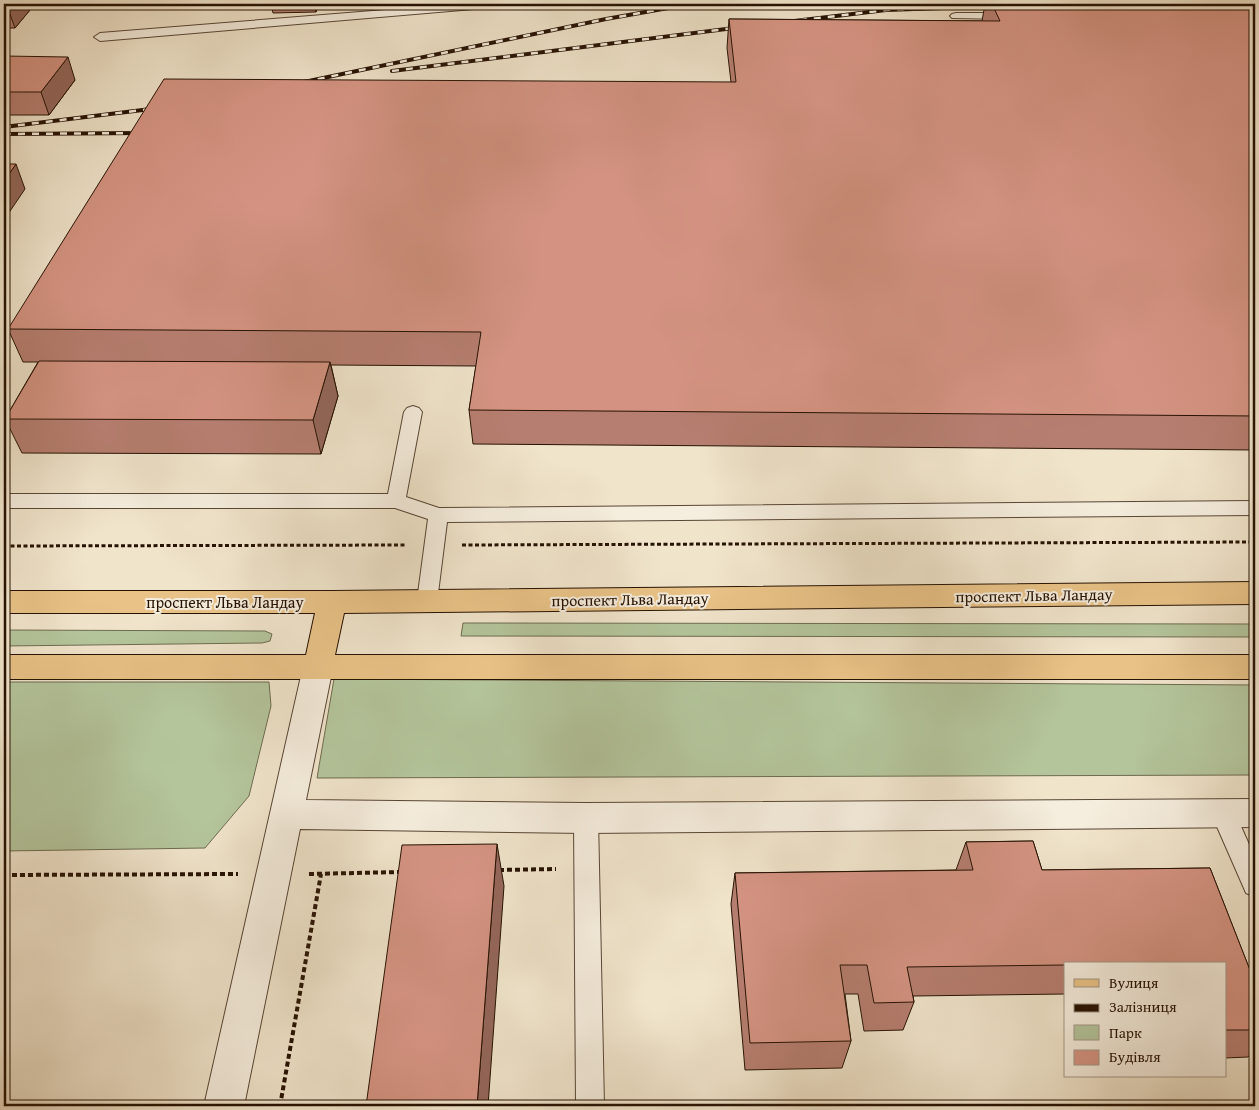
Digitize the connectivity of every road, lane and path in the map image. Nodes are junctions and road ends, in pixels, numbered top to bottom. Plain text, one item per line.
1 (497, 4) edge
2 (956, 16) dead end
3 (1016, 16) edge
4 (100, 37) dead end
5 (413, 412) dead end
6 (4, 501) edge
7 (396, 501) junction
8 (1255, 508) edge
9 (438, 515) junction
10 (1255, 542) edge
11 (434, 545) junction
12 (4, 546) edge
13 (1255, 593) edge
14 (427, 601) junction
15 (4, 602) edge
16 (332, 602) junction
17 (4, 667) edge
18 (318, 667) junction
19 (1255, 667) edge
20 (1223, 813) junction
21 (1255, 813) edge
22 (287, 814) junction
23 (586, 818) junction
24 (588, 869) junction
25 (489, 871) edge
26 (410, 872) edge
27 (273, 874) junction
28 (321, 874) junction
29 (4, 875) edge
30 (1255, 885) edge
31 (224, 1106) edge
32 (280, 1106) edge
33 (590, 1106) edge

1 - 4 lane
2 - 3 lane
5 - 7 lane
6 - 7 lane
7 - 9 lane
8 - 9 lane
9 - 11 lane
10 - 11 path
11 - 12 path
11 - 14 lane
13 - 14 main road, проспект Льва Ландау
14 - 16 main road, проспект Льва Ландау
15 - 16 main road, проспект Льва Ландау
16 - 18 main road
17 - 18 main road
18 - 19 main road
18 - 22 street
20 - 21 street
20 - 23 street
20 - 30 lane
22 - 23 street
22 - 27 street
23 - 24 lane
24 - 25 path
24 - 33 lane
26 - 28 path
27 - 28 path
27 - 29 path
27 - 31 street
28 - 32 path

